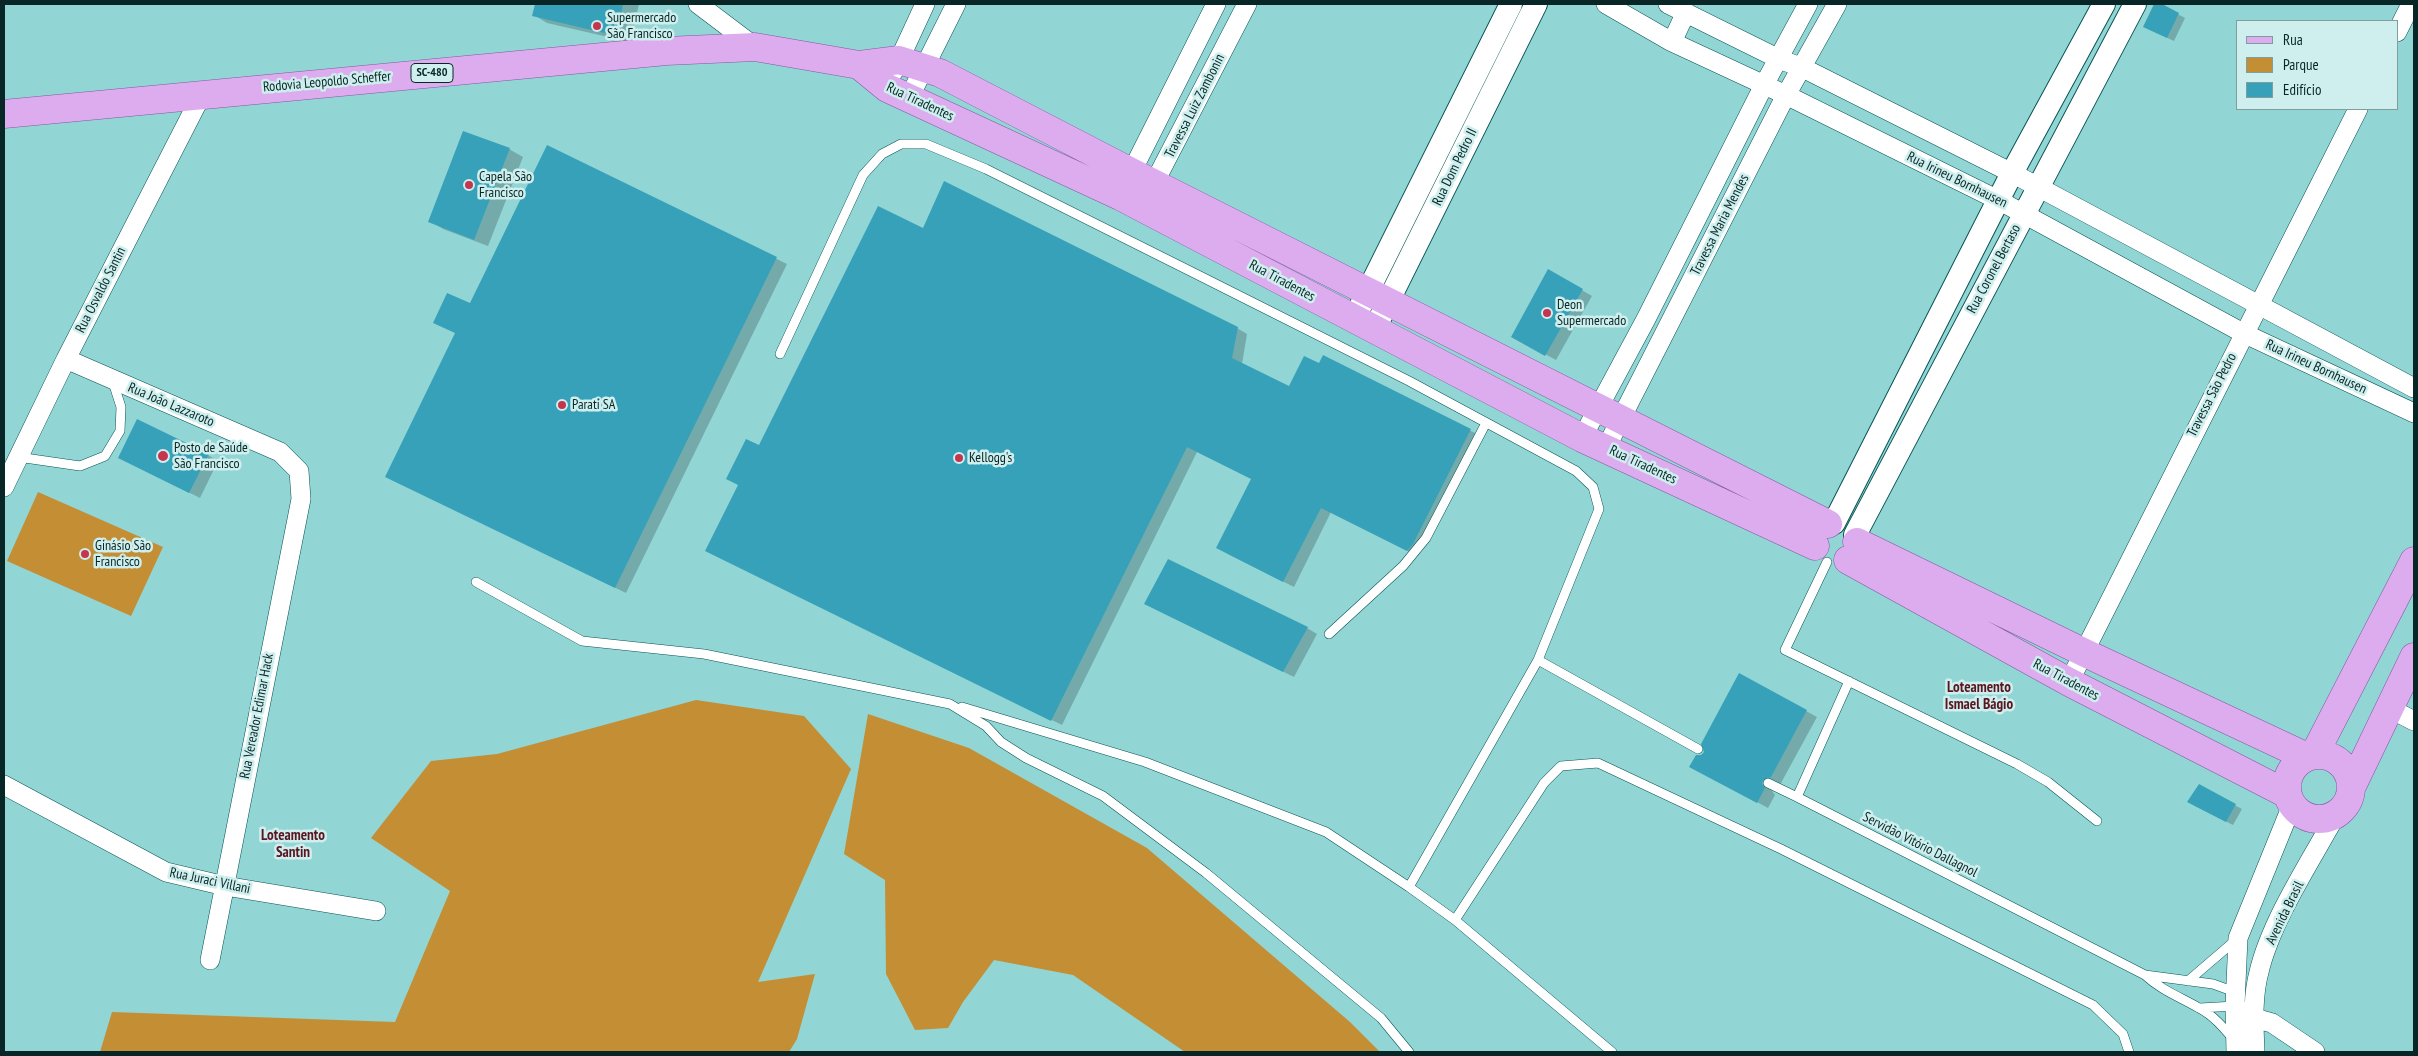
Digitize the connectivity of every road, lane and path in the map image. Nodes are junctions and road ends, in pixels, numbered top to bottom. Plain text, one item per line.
1 (698, 4) edge
2 (925, 4) edge
3 (956, 4) edge
4 (1216, 4) edge
5 (1247, 4) edge
6 (1511, 4) edge
7 (1536, 4) edge
8 (1606, 4) edge
9 (1668, 4) edge
10 (1808, 4) edge
11 (1837, 4) edge
12 (2104, 4) edge
13 (2135, 4) edge
14 (2411, 4) edge
15 (1686, 12) junction
16 (2398, 30) edge
17 (1672, 42) junction
18 (755, 47) junction
19 (1190, 56) junction
20 (1779, 59) junction
21 (912, 63) junction
22 (860, 65) junction
23 (1803, 68) junction
24 (1214, 70) junction
25 (1764, 85) junction
26 (898, 93) junction
27 (202, 94) junction
28 (1786, 95) junction
29 (2357, 110) edge
30 (4, 114) edge
31 (2012, 173) junction
32 (1156, 183) junction
33 (2037, 186) junction
34 (1130, 192) junction
35 (2000, 201) junction
36 (2024, 214) junction
37 (2131, 237) junction
38 (2117, 264) junction
39 (1378, 296) junction
40 (2258, 304) junction
41 (1646, 318) junction
42 (1364, 324) junction
43 (1669, 326) junction
44 (2243, 333) junction
45 (780, 354) dead end
46 (66, 359) junction
47 (1917, 362) junction
48 (1940, 374) junction
49 (112, 379) junction
50 (2414, 388) edge
51 (2414, 413) edge
52 (1609, 414) junction
53 (1486, 423) junction
54 (1594, 443) junction
55 (18, 457) junction
56 (299, 471) joint
57 (4, 487) edge
58 (1838, 542) junction
59 (2414, 561) edge
60 (476, 582) dead end
61 (1330, 634) dead end
62 (2083, 652) junction
63 (2414, 657) edge
64 (1538, 660) junction
65 (1849, 681) junction
66 (2069, 682) junction
67 (950, 704) junction
68 (2389, 708) junction
69 (2414, 721) edge
70 (2236, 724) junction
71 (1698, 750) dead end
72 (2311, 756) junction
73 (2221, 760) junction
74 (1768, 783) dead end
75 (4, 785) edge
76 (2352, 786) junction
77 (1797, 797) junction
78 (2290, 800) junction
79 (2336, 815) junction
80 (2097, 821) dead end
81 (226, 886) junction
82 (1409, 887) junction
83 (376, 911) dead end
84 (1455, 920) junction
85 (2238, 938) junction
86 (210, 960) dead end
87 (2144, 975) junction
88 (2188, 981) junction
89 (2235, 999) junction
90 (2200, 1008) junction
91 (2260, 1013) junction
92 (2235, 1046) edge
93 (1409, 1052) edge
94 (1612, 1052) edge
95 (2129, 1052) edge
96 (2255, 1052) edge
97 (2315, 1052) edge

1 - 18 street
2 - 21 street
3 - 21 street
4 - 19 street, Travessa Luiz Zambonin
5 - 24 street, Travessa Luiz Zambonin
6 - 39 street, Rua Dom Pedro II
7 - 39 street, Rua Dom Pedro II
8 - 17 street, Rua Irineu Bornhausen
9 - 15 street, Rua Irineu Bornhausen
10 - 20 street, Travessa Maria Mendes
11 - 23 street, Travessa Maria Mendes
12 - 31 street, Rua Coronel Bertaso
13 - 33 street, Rua Coronel Bertaso
14 - 16 street
15 - 17 street
15 - 20 street, Rua Irineu Bornhausen
17 - 25 street, Rua Irineu Bornhausen
18 - 22 main road, Rodovia Leopoldo Scheffer / SC-480
18 - 27 main road, Rodovia Leopoldo Scheffer / SC-480
19 - 24 street
19 - 34 street, Travessa Luiz Zambonin
20 - 23 street, Rua Irineu Bornhausen
20 - 25 street, Travessa Maria Mendes
21 - 22 main road, Rua Tiradentes
21 - 26 street
21 - 26 street
21 - 34 main road, Rua Tiradentes
22 - 26 main road, Rua Tiradentes
23 - 28 street, Travessa Maria Mendes
23 - 31 street, Rua Irineu Bornhausen
24 - 32 street, Travessa Luiz Zambonin
25 - 28 street, Rua Irineu Bornhausen
25 - 41 street, Travessa Maria Mendes
26 - 34 main road, Rua Tiradentes
27 - 30 main road, Rodovia Leopoldo Scheffer / SC-480
27 - 46 street, Rua Osvaldo Santin
28 - 35 street, Rua Irineu Bornhausen
28 - 43 street, Travessa Maria Mendes
29 - 40 street, Travessa São Pedro
31 - 33 street, Rua Irineu Bornhausen
31 - 35 street, Rua Coronel Bertaso
32 - 34 main road, Rua Tiradentes
32 - 39 main road, Rua Tiradentes
33 - 36 street, Rua Coronel Bertaso
33 - 37 street, Rua Irineu Bornhausen
34 - 42 main road, Rua Tiradentes
35 - 36 street, Rua Irineu Bornhausen
35 - 47 street, Rua Coronel Bertaso
36 - 38 street, Rua Irineu Bornhausen
36 - 48 street, Rua Coronel Bertaso
37 - 38 street
37 - 40 street, Rua Irineu Bornhausen
38 - 44 street, Rua Irineu Bornhausen
39 - 42 street, Rua Dom Pedro II
39 - 52 main road, Rua Tiradentes
40 - 44 street, Travessa São Pedro
40 - 50 street, Rua Irineu Bornhausen
41 - 43 street
41 - 52 street, Travessa Maria Mendes
42 - 54 main road, Rua Tiradentes
43 - 52 street, Travessa Maria Mendes
44 - 51 street, Rua Irineu Bornhausen
44 - 62 street, Travessa São Pedro
45 - 53 lane
46 - 49 street, Rua João Lazzaroto
46 - 55 street, Rua Osvaldo Santin
47 - 48 street
47 - 58 street, Rua Coronel Bertaso
48 - 58 street, Rua Coronel Bertaso
49 - 55 lane
49 - 56 street, Rua João Lazzaroto
52 - 54 street, Travessa Maria Mendes
52 - 54 street, Travessa Maria Mendes
52 - 58 main road, Rua Tiradentes
53 - 61 lane
53 - 64 lane
54 - 58 main road, Rua Tiradentes
55 - 57 street, Rua Osvaldo Santin
56 - 81 street, Rua Vereador Edimar Hack
58 - 62 main road, Rua Tiradentes
58 - 65 lane, Rua Coronel Bertaso
58 - 66 main road, Rua Tiradentes
59 - 72 main road
60 - 67 lane
62 - 66 street, Travessa São Pedro
62 - 70 main road, Rua Tiradentes
63 - 68 main road
64 - 71 lane
64 - 82 lane
65 - 77 lane
65 - 80 lane
66 - 73 main road, Rua Tiradentes
67 - 82 lane
67 - 93 lane
68 - 69 street
68 - 76 main road
70 - 72 main road, Rua Tiradentes
70 - 73 main road
72 - 76 main road
72 - 78 main road
73 - 78 main road, Rua Tiradentes
74 - 77 lane, Servidão Vitório Dallagnol
75 - 81 street, Rua Juraci Villani
76 - 79 main road
77 - 87 lane, Servidão Vitório Dallagnol
78 - 79 main road
78 - 85 street
79 - 91 street, Avenida Brasil
81 - 83 street, Rua Juraci Villani
81 - 86 street, Rua Vereador Edimar Hack
82 - 84 lane
84 - 94 lane
84 - 95 lane
85 - 88 lane
85 - 89 street
87 - 88 lane
87 - 90 lane
88 - 89 lane
89 - 90 lane
89 - 91 street
89 - 92 street
90 - 92 lane
91 - 96 street, Avenida Brasil
91 - 97 street

